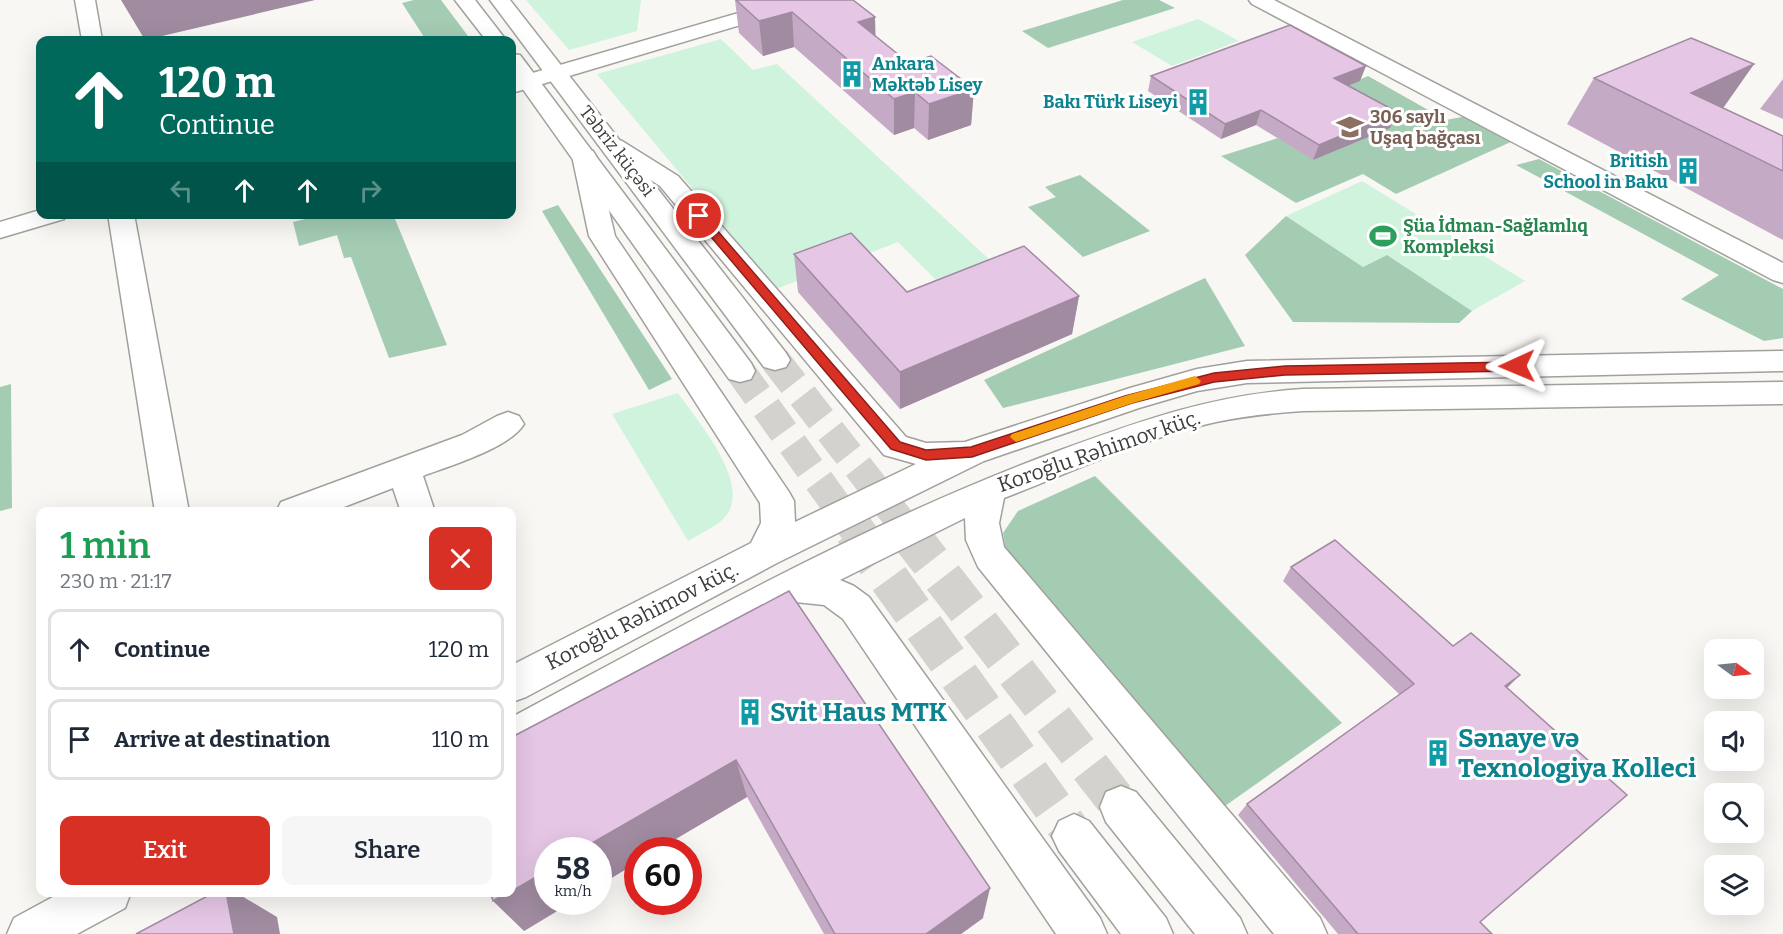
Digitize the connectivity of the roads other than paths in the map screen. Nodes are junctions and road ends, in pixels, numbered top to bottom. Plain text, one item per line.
1 (85, 0) edge
2 (465, 0) edge
3 (500, 0) edge
4 (804, 0) edge
5 (1259, 0) edge
6 (91, 36) edge
7 (493, 36) edge
8 (556, 73) junction
9 (519, 83) edge
10 (614, 146) junction
11 (584, 156) junction
12 (38, 219) edge
13 (122, 219) edge
14 (0, 230) edge
15 (1783, 274) edge
16 (775, 360) tunnel mouth
17 (1783, 361) edge
18 (740, 371) tunnel mouth
19 (1783, 393) edge
20 (508, 424) dead end
21 (972, 452) junction
22 (404, 470) junction
23 (992, 489) junction
24 (171, 507) edge
25 (306, 507) edge
26 (416, 507) edge
27 (764, 553) junction
28 (790, 587) junction
29 (516, 682) edge
30 (516, 736) edge
31 (1121, 807) tunnel mouth
32 (1074, 836) tunnel mouth
33 (100, 897) edge
34 (30, 934) edge
35 (1084, 934) edge
36 (1149, 934) edge
37 (1224, 934) edge
38 (1304, 934) edge

1 - 6 main road
2 - 7 main road
3 - 8 main road, Təbriz küçəsi
4 - 8 main road
5 - 15 main road
8 - 9 main road
8 - 10 main road, Təbriz küçəsi
9 - 11 main road, Təbriz küçəsi
10 - 16 main road, Təbriz küçəsi
10 - 21 main road
11 - 18 main road, Təbriz küçəsi
11 - 27 main road
12 - 14 main road
13 - 24 main road
17 - 21 main road, Koroğlu Rəhimov küç.
19 - 23 main road, Koroğlu Rəhimov küç.
20 - 22 main road
21 - 27 main road, Koroğlu Rəhimov küç.
22 - 25 main road
22 - 26 main road
23 - 28 main road, Koroğlu Rəhimov küç.
23 - 38 main road
27 - 29 main road, Koroğlu Rəhimov küç.
28 - 30 main road, Koroğlu Rəhimov küç.
28 - 35 main road
31 - 37 main road
32 - 36 main road
33 - 34 main road

